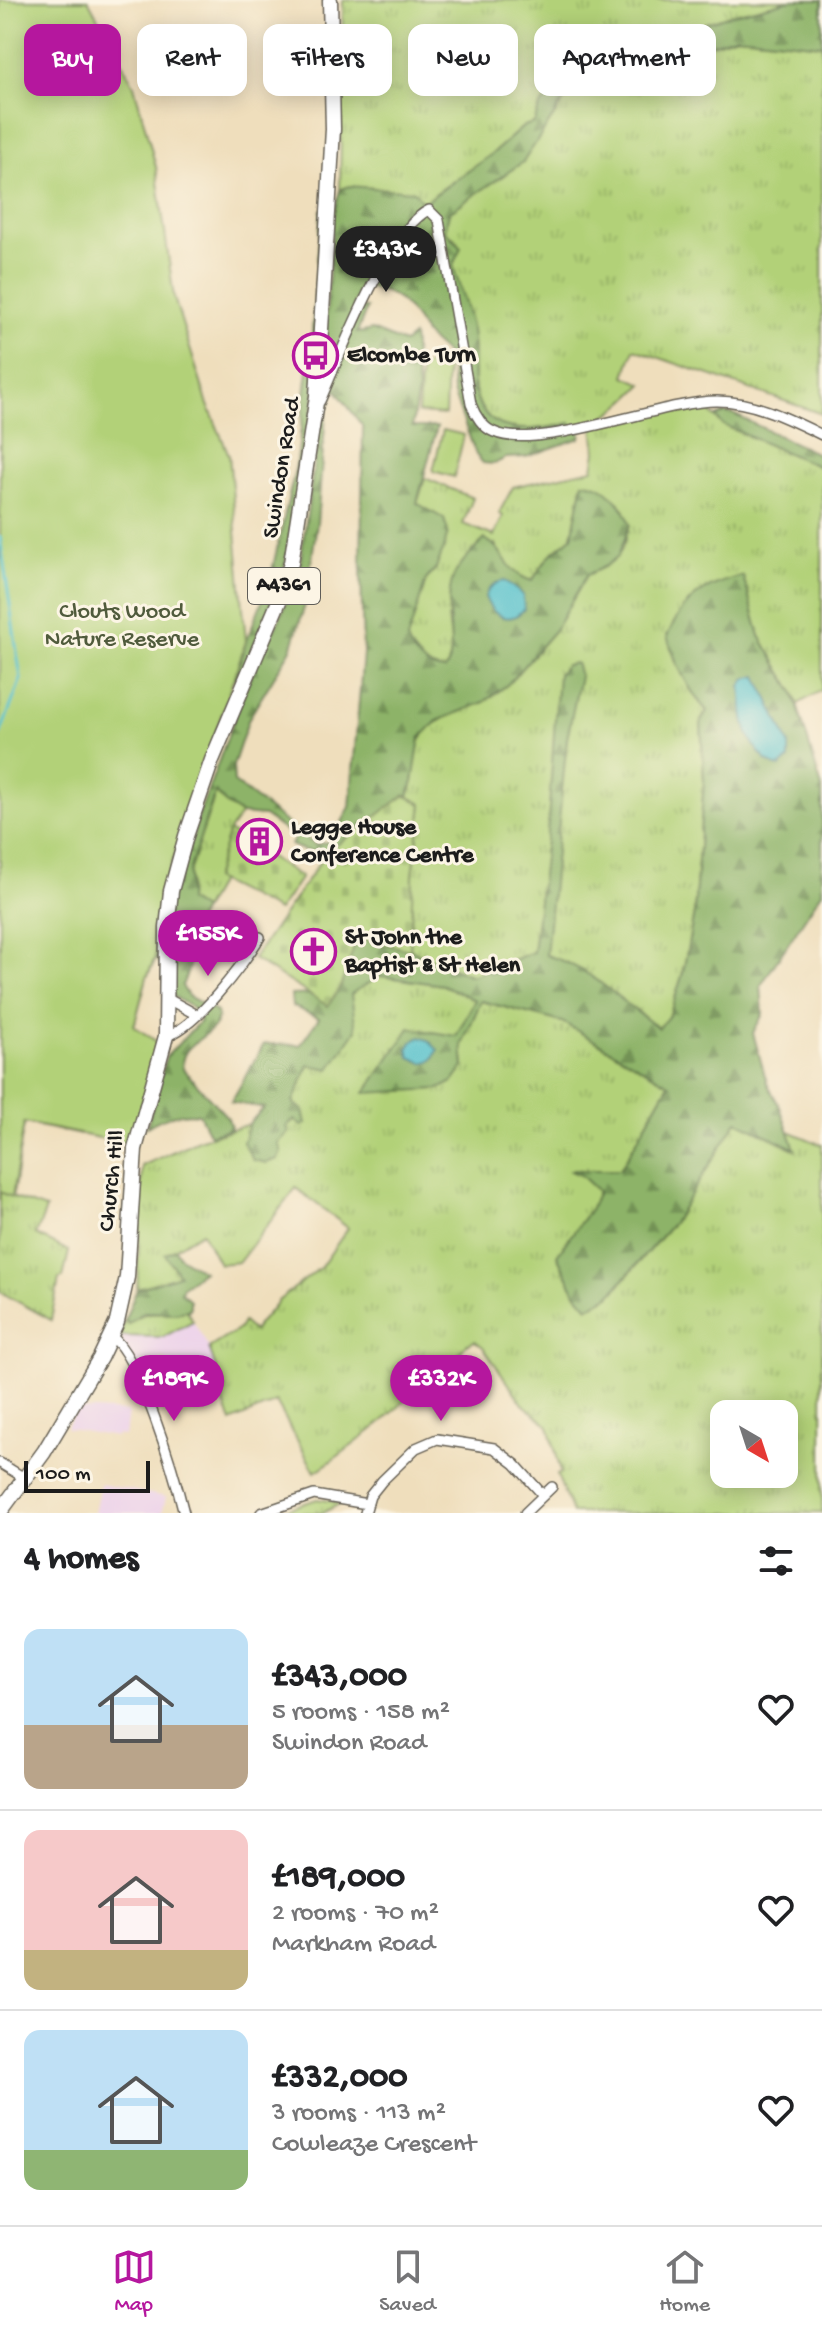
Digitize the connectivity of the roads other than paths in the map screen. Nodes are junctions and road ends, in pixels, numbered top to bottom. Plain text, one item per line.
1 (330, 0) edge
2 (320, 357) junction
3 (337, 361) junction
4 (315, 412) junction
5 (822, 435) edge
6 (260, 937) dead end
7 (168, 999) junction
8 (197, 1015) junction
9 (166, 1036) junction
10 (115, 1338) junction
11 (0, 1463) edge
12 (26, 1479) junction
13 (552, 1487) dead end
14 (543, 1495) junction
15 (366, 1509) edge
16 (0, 1512) edge
17 (184, 1513) edge
18 (261, 1513) edge
19 (525, 1513) edge

1 - 2 main road, Swindon Road / A4361
2 - 3 street
2 - 4 main road, Swindon Road / A4361
3 - 4 street
3 - 5 street
4 - 7 main road, Swindon Road / A4361
6 - 8 street
7 - 8 street
7 - 9 main road, Swindon Road / A4361
8 - 9 street
9 - 10 main road, Church Hill / A4361
10 - 12 main road, A4361
10 - 17 street
11 - 12 street
12 - 16 main road, A4361
13 - 14 street
14 - 15 street
14 - 19 street
15 - 18 street

